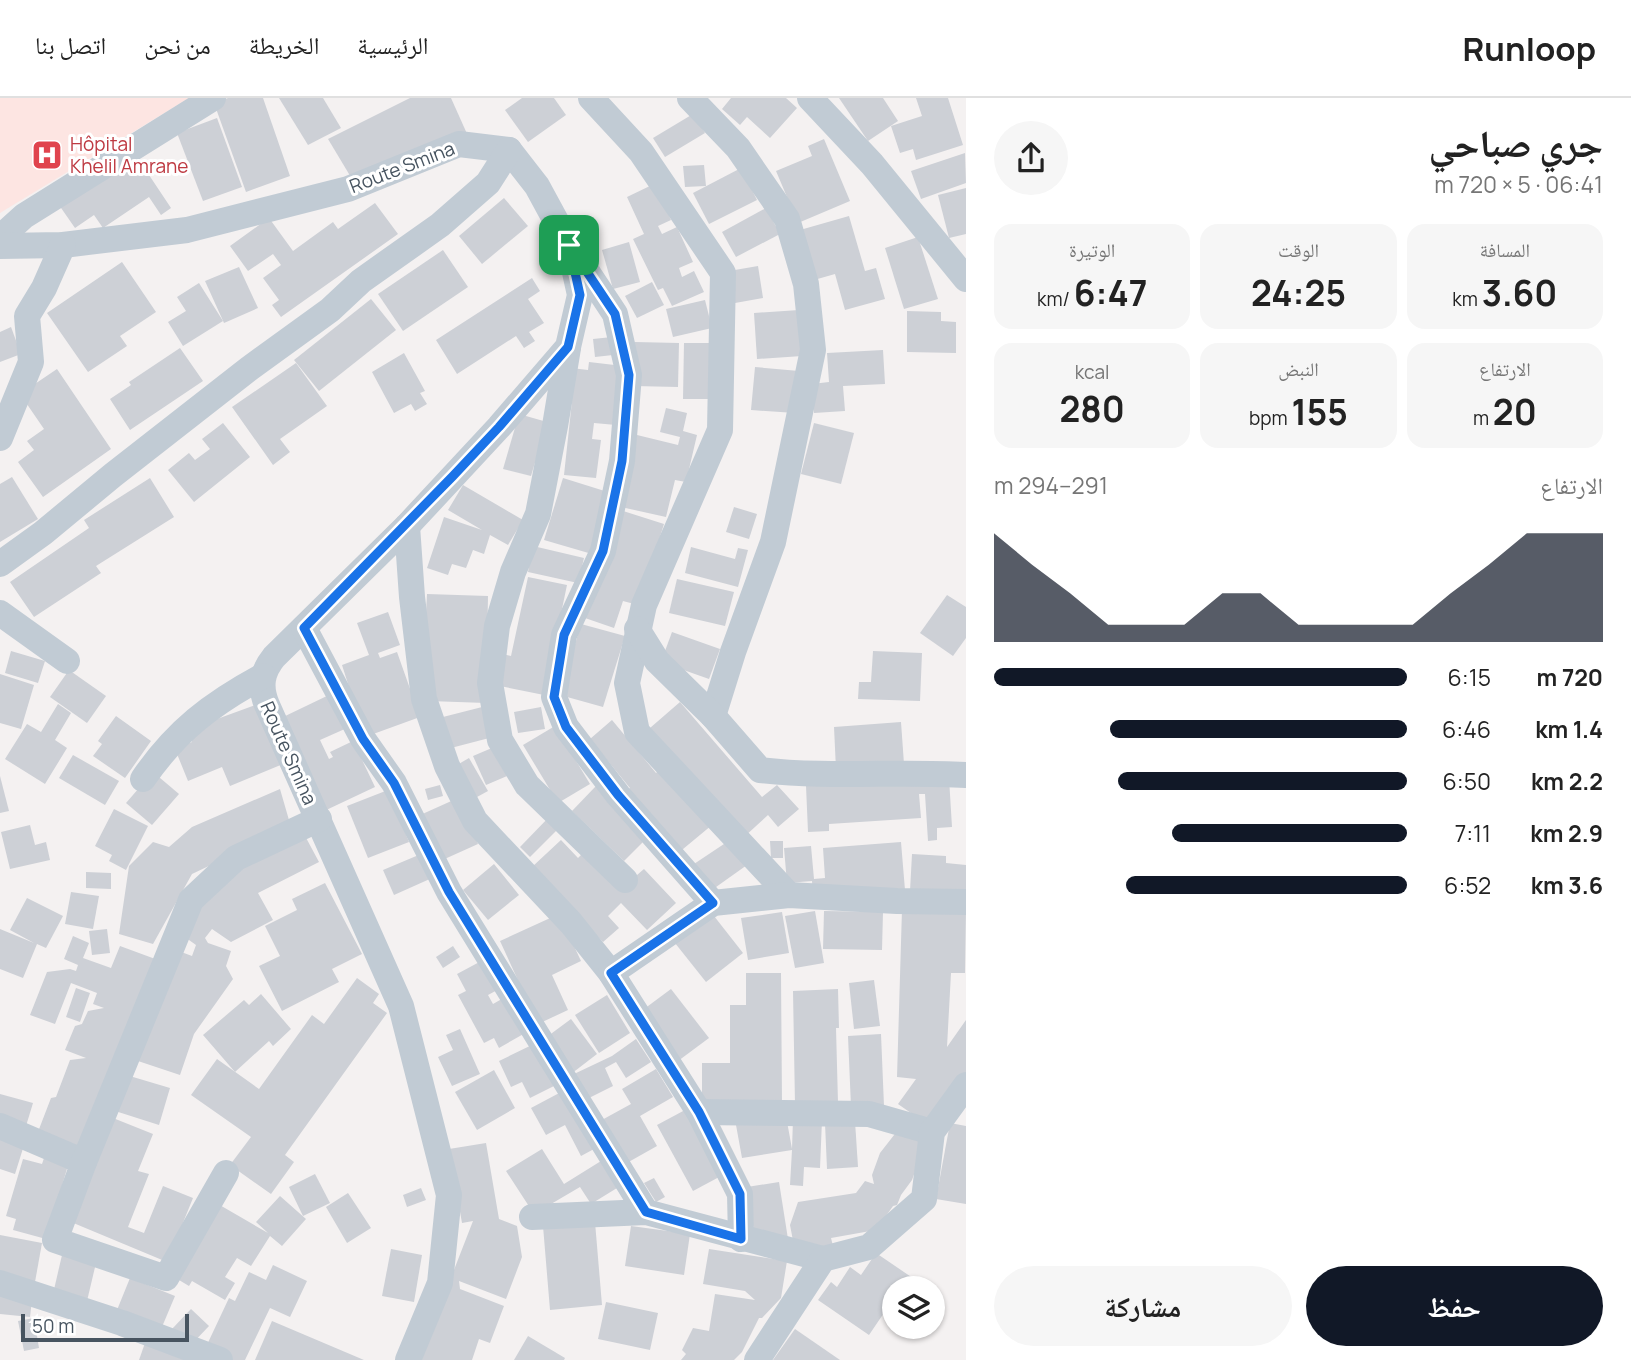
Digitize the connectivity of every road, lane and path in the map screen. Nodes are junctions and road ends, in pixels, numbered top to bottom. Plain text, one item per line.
1 (214, 98) edge
2 (590, 98) edge
3 (690, 98) edge
4 (810, 98) edge
5 (509, 150) junction
6 (0, 238) edge
7 (63, 245) junction
8 (569, 245) junction
9 (0, 246) edge
10 (966, 279) edge
11 (568, 347) junction
12 (0, 438) edge
13 (407, 526) junction
14 (0, 564) edge
15 (0, 613) edge
16 (304, 628) junction
17 (637, 629) junction
18 (67, 661) dead end
19 (263, 677) junction
20 (713, 716) junction
21 (966, 775) edge
22 (142, 779) dead end
23 (319, 819) junction
24 (625, 880) dead end
25 (789, 895) junction
26 (966, 902) edge
27 (713, 903) junction
28 (611, 973) junction
29 (966, 1086) edge
30 (699, 1112) junction
31 (0, 1126) edge
32 (932, 1132) junction
33 (84, 1162) junction
34 (226, 1173) dead end
35 (646, 1212) junction
36 (532, 1217) dead end
37 (741, 1239) junction
38 (823, 1258) junction
39 (0, 1283) edge
40 (220, 1360) edge
41 (408, 1360) edge
42 (757, 1360) edge

1 - 6 street
2 - 17 street
3 - 20 street
4 - 10 street
5 - 7 street, Route Smina
5 - 8 street, Route Smina
5 - 14 street
7 - 9 street, Route Smina
7 - 12 street
8 - 11 street, Route Smina
8 - 27 street
11 - 13 street, Route Smina
11 - 24 street
13 - 16 street, Route Smina
13 - 28 street
15 - 18 street
16 - 19 street, Route Smina
16 - 35 street
17 - 20 street
17 - 25 street
19 - 22 street
19 - 23 street, Route Smina
20 - 21 street
23 - 33 street
23 - 41 street, Route Smina
25 - 26 street
25 - 27 street
27 - 28 street
28 - 30 street
29 - 32 street
30 - 32 street
30 - 37 street
31 - 33 street
32 - 38 street
33 - 34 street
35 - 36 street
35 - 37 street
37 - 38 street
38 - 42 street
39 - 40 street

